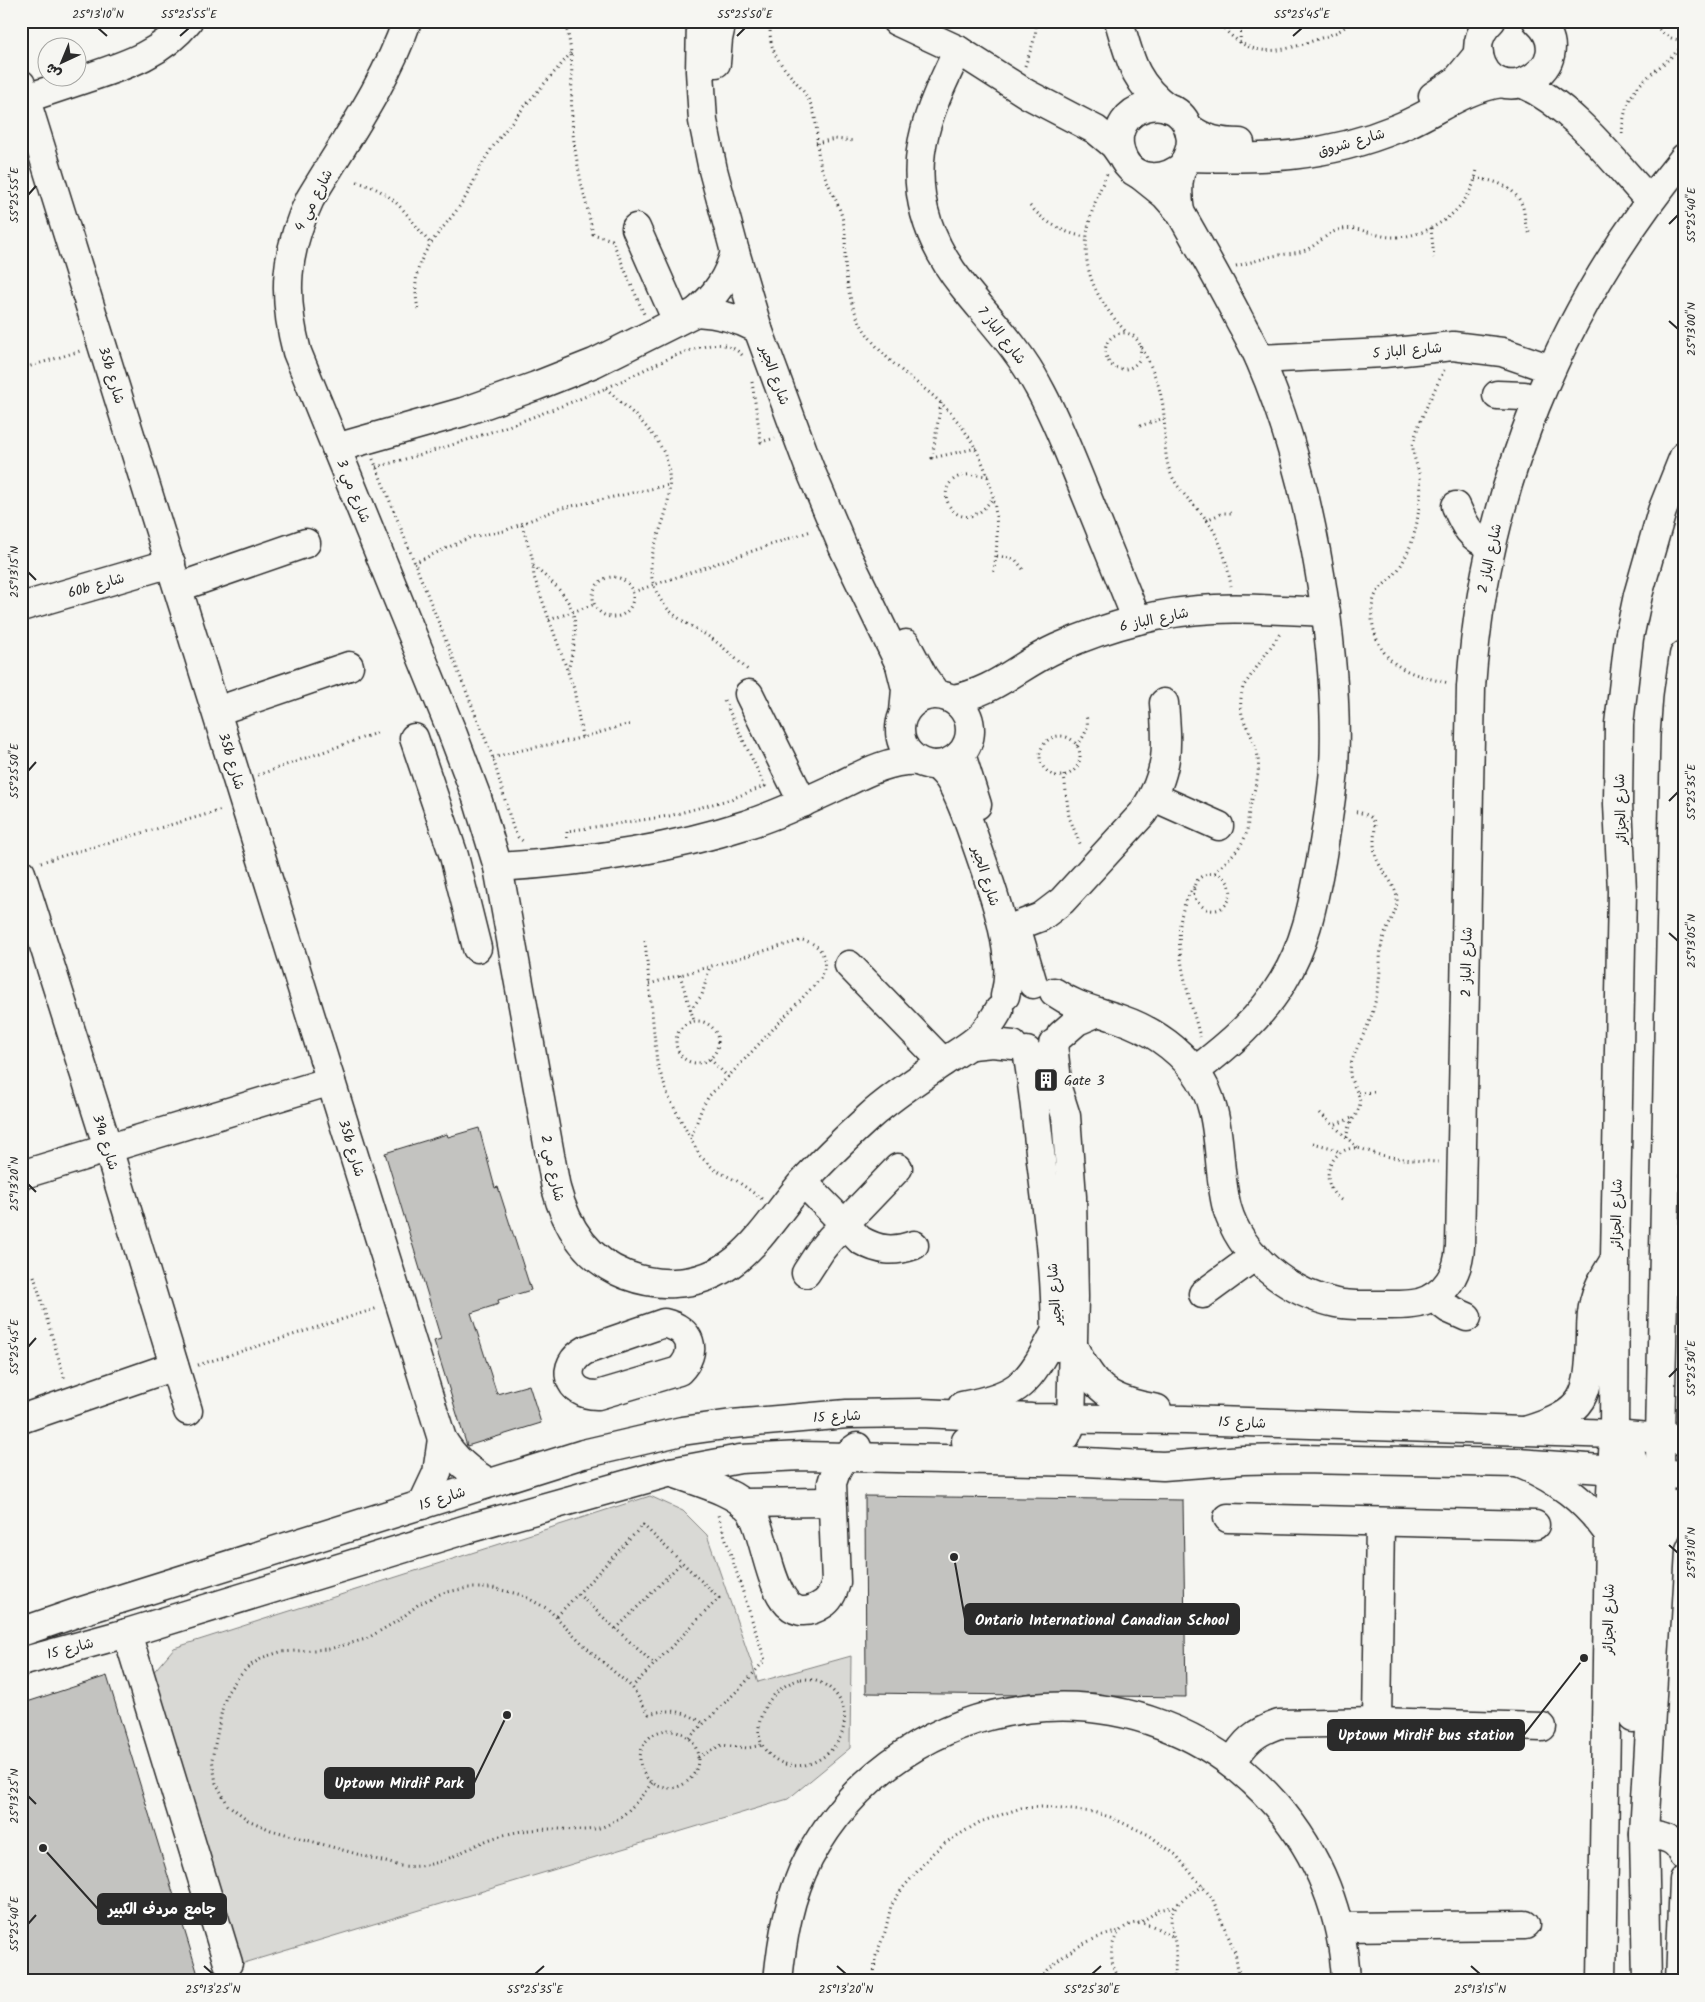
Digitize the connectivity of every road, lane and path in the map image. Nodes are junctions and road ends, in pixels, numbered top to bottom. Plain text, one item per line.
1 (188, 21) edge
2 (408, 21) edge
3 (564, 21) edge
4 (701, 21) edge
5 (722, 21) edge
6 (771, 21) edge
7 (896, 21) edge
8 (933, 21) edge
9 (1036, 21) edge
10 (1119, 21) edge
11 (1218, 21) edge
12 (1241, 21) edge
13 (1351, 21) edge
14 (1656, 25) dead end
15 (1482, 32) edge
16 (1547, 35) edge
17 (1684, 40) edge
18 (1240, 44) junction
19 (1684, 44) edge
20 (958, 50) junction
21 (572, 53) junction
22 (1133, 69) junction
23 (1023, 72) junction
24 (1512, 83) junction
25 (23, 94) edge
26 (1168, 108) junction
27 (1567, 112) junction
28 (1123, 125) junction
29 (1189, 128) junction
30 (854, 141) dead end
31 (816, 144) junction
32 (1121, 155) junction
33 (1684, 158) edge
34 (1186, 161) junction
35 (1619, 167) junction
36 (1477, 169) dead end
37 (1140, 175) junction
38 (1475, 179) junction
39 (357, 182) dead end
40 (1650, 201) junction
41 (1030, 206) dead end
42 (1180, 212) junction
43 (636, 228) dead end
44 (1431, 228) junction
45 (1530, 234) dead end
46 (1086, 237) junction
47 (430, 243) junction
48 (734, 252) junction
49 (1434, 258) dead end
50 (1218, 280) junction
51 (418, 309) dead end
52 (686, 317) junction
53 (758, 329) junction
54 (1126, 333) junction
55 (652, 334) junction
56 (102, 344) junction
57 (1141, 346) junction
58 (1453, 346) junction
59 (744, 357) dead end
60 (1260, 359) junction
61 (21, 369) edge
62 (1551, 369) junction
63 (750, 375) dead end
64 (606, 388) junction
65 (1497, 395) dead end
66 (1537, 401) junction
67 (941, 403) junction
68 (1164, 418) junction
69 (1140, 426) dead end
70 (776, 438) dead end
71 (365, 440) junction
72 (336, 448) junction
73 (977, 448) junction
74 (1684, 456) edge
75 (376, 467) junction
76 (988, 476) junction
77 (669, 485) junction
78 (993, 498) junction
79 (1456, 506) dead end
80 (1232, 513) dead end
81 (1206, 520) junction
82 (522, 525) junction
83 (812, 531) dead end
84 (306, 544) dead end
85 (1491, 545) junction
86 (997, 556) junction
87 (414, 563) junction
88 (532, 565) junction
89 (1023, 569) dead end
90 (175, 575) junction
91 (993, 575) dead end
92 (654, 585) junction
93 (633, 592) junction
94 (595, 604) junction
95 (21, 607) edge
96 (1235, 609) junction
97 (1291, 611) junction
98 (573, 612) junction
99 (1326, 612) junction
100 (549, 620) junction
101 (1137, 620) junction
102 (1684, 656) edge
103 (349, 666) dead end
104 (568, 671) junction
105 (996, 684) junction
106 (1471, 687) junction
107 (741, 689) junction
108 (944, 697) junction
109 (1164, 703) dead end
110 (217, 711) junction
111 (1086, 716) dead end
112 (902, 721) junction
113 (632, 724) dead end
114 (970, 728) junction
115 (379, 732) dead end
116 (582, 737) junction
117 (414, 738) dead end
118 (1077, 746) junction
119 (961, 754) junction
120 (493, 758) junction
121 (927, 763) junction
122 (465, 764) junction
123 (871, 770) junction
124 (1064, 776) junction
125 (429, 778) junction
126 (242, 792) junction
127 (1154, 797) junction
128 (803, 803) junction
129 (1330, 808) junction
130 (1219, 826) dead end
131 (567, 841) dead end
132 (528, 846) dead end
133 (31, 868) edge
134 (1092, 869) junction
135 (1215, 872) junction
136 (500, 878) junction
137 (1194, 886) junction
138 (464, 896) junction
139 (1016, 926) junction
140 (646, 942) dead end
141 (476, 948) dead end
142 (849, 965) dead end
143 (710, 966) junction
144 (680, 975) junction
145 (649, 984) junction
146 (1677, 986) edge
147 (1043, 988) junction
148 (1002, 1003) junction
149 (690, 1010) junction
150 (1096, 1012) junction
151 (694, 1021) junction
152 (1039, 1043) junction
153 (972, 1045) junction
154 (710, 1059) junction
155 (943, 1062) junction
156 (1201, 1067) junction
157 (728, 1077) junction
158 (331, 1081) junction
159 (1375, 1092) dead end
160 (1358, 1093) junction
161 (1320, 1112) dead end
162 (1035, 1113) junction
163 (1066, 1116) junction
164 (1353, 1118) junction
165 (1336, 1124) dead end
166 (691, 1138) junction
167 (1347, 1138) junction
168 (1313, 1143) dead end
169 (108, 1148) junction
170 (1359, 1148) junction
171 (1341, 1153) junction
172 (1462, 1163) junction
173 (898, 1168) dead end
174 (21, 1174) edge
175 (804, 1182) junction
176 (1342, 1200) dead end
177 (777, 1214) junction
178 (844, 1224) junction
179 (914, 1245) dead end
180 (1674, 1246) edge
181 (1255, 1256) junction
182 (1615, 1258) junction
183 (806, 1273) dead end
184 (34, 1276) dead end
185 (672, 1283) junction
186 (1203, 1294) dead end
187 (1433, 1297) junction
188 (399, 1301) junction
189 (1467, 1317) dead end
190 (664, 1325) dead end
191 (1065, 1338) junction
192 (1662, 1365) junction
193 (175, 1369) junction
194 (1684, 1400) edge
195 (72, 1401) junction
196 (188, 1411) dead end
197 (921, 1413) junction
198 (21, 1419) edge
199 (1186, 1420) junction
200 (1062, 1425) junction
201 (1525, 1431) junction
202 (1614, 1434) junction
203 (442, 1439) junction
204 (1672, 1439) edge
205 (844, 1457) junction
206 (1086, 1462) junction
207 (1518, 1463) junction
208 (671, 1472) junction
209 (1648, 1472) edge
210 (490, 1483) junction
211 (455, 1494) junction
212 (831, 1502) junction
213 (1684, 1502) edge
214 (742, 1503) junction
215 (422, 1505) junction
216 (1228, 1518) dead end
217 (1380, 1522) junction
218 (1535, 1526) dead end
219 (467, 1530) junction
220 (1609, 1534) junction
221 (1661, 1541) junction
222 (682, 1562) junction
223 (578, 1594) junction
224 (557, 1616) junction
225 (616, 1629) junction
226 (21, 1632) edge
227 (127, 1632) junction
228 (21, 1662) edge
229 (654, 1664) junction
230 (632, 1687) junction
231 (1377, 1722) junction
232 (704, 1724) dead end
233 (1542, 1726) dead end
234 (762, 1745) junction
235 (698, 1757) junction
236 (1232, 1763) junction
237 (652, 1783) junction
238 (1644, 1833) junction
239 (1684, 1856) edge
240 (1684, 1880) edge
241 (1203, 1886) junction
242 (1176, 1906) junction
243 (1138, 1924) junction
244 (1525, 1925) dead end
245 (1340, 1927) junction
246 (1122, 1931) junction
247 (1172, 1936) junction
248 (228, 1963) dead end
249 (778, 1981) edge
250 (874, 1981) edge
251 (1037, 1981) edge
252 (1122, 1981) edge
253 (1172, 1981) edge
254 (1240, 1981) edge
255 (1346, 1981) edge
256 (1602, 1981) edge
257 (1647, 1981) edge
258 (1680, 1981) edge

1 - 25 street
2 - 72 street, شارع مي 4
3 - 21 path
4 - 48 street, شارع الجير
5 - 108 street, شارع الجير
6 - 31 path
7 - 20 street
8 - 23 street
9 - 23 path
10 - 22 street
11 - 18 path
12 - 18 path
13 - 18 path
14 - 17 path
15 - 24 street
15 - 29 street, شارع شروق
16 - 24 street
16 - 27 street
19 - 35 path
20 - 32 street
20 - 101 street, شارع الباز 7
21 - 47 path
21 - 55 path
22 - 26 street
22 - 28 street
23 - 28 street
24 - 27 street
24 - 34 street, شارع شروق
25 - 56 street, 35b شارع
26 - 28 street
26 - 29 street
27 - 35 street
28 - 32 street
29 - 34 street
30 - 31 path
31 - 67 path
32 - 37 street
32 - 46 path
33 - 40 street, شارع الباز 2
34 - 37 street
34 - 42 street
35 - 40 street
36 - 38 path
37 - 42 street
38 - 44 path
38 - 45 path
39 - 47 path
40 - 62 street, شارع الباز 2
41 - 46 path
42 - 50 street
43 - 52 street
44 - 49 path
44 - 50 path
46 - 54 path
47 - 51 path
48 - 52 street, شارع مي 3
48 - 53 street, شارع الجير
50 - 60 street
52 - 53 street
52 - 55 street, شارع مي 3
53 - 112 street, شارع الجير
54 - 57 path
54 - 57 path
55 - 71 street, شارع مي 3
56 - 61 path
56 - 90 street, 35b شارع
57 - 68 path
58 - 60 street, شارع الباز 5
58 - 62 street, شارع الباز 5
58 - 106 path
59 - 64 path
60 - 99 street
62 - 66 street, شارع الباز 2
63 - 70 path
64 - 75 path
64 - 77 path
65 - 66 street
66 - 85 street, شارع الباز 2
67 - 73 path
67 - 73 path
68 - 69 path
68 - 81 path
71 - 72 street, شارع مي 3
71 - 75 path
72 - 122 street, شارع مي 3
73 - 76 path
74 - 182 street, شارع الجزائر
75 - 87 path
76 - 78 path
76 - 78 path
77 - 82 path
77 - 92 path
78 - 86 path
79 - 85 street
80 - 81 path
81 - 96 path
82 - 87 path
82 - 88 path
83 - 92 path
84 - 90 street, 60b شارع
85 - 106 street, شارع الباز 2
86 - 89 path
86 - 91 path
87 - 120 path
88 - 98 path
88 - 100 path
90 - 95 street, 60b شارع
90 - 110 street, 35b شارع
92 - 93 path
92 - 107 path
93 - 94 path
93 - 94 path
94 - 98 path
96 - 97 street, شارع الباز 6
96 - 101 street, شارع الباز 6
97 - 99 street, شارع الباز 6
97 - 135 path
98 - 100 path
98 - 104 path
99 - 129 street
100 - 104 path
101 - 105 street, شارع الباز 6
102 - 146 street, شارع الجزائر
103 - 110 street
104 - 116 path
105 - 108 street, شارع الباز 6
105 - 114 street, شارع الباز 6
106 - 172 street, شارع الباز 2
107 - 128 street
107 - 131 path
108 - 112 street
108 - 114 street
109 - 127 street
110 - 126 street, 35b شارع
111 - 118 path
112 - 121 street
112 - 123 street
113 - 116 path
114 - 119 street
115 - 126 path
116 - 120 path
117 - 125 street
118 - 124 path
118 - 124 path
119 - 121 street
119 - 139 street, شارع الجير
120 - 132 path
121 - 123 street
121 - 148 street, شارع الجير
122 - 125 street
122 - 136 street, شارع مي 3
123 - 128 street
124 - 134 path
125 - 138 street
126 - 133 path
126 - 158 street, 35b شارع
127 - 130 street
127 - 134 street
128 - 136 street
129 - 156 street
129 - 160 path
133 - 169 street, 39a شارع
134 - 139 street
135 - 137 path
135 - 137 path
136 - 138 street
136 - 185 street, شارع مي 2
137 - 156 path
138 - 141 street
139 - 147 street, شارع الجير
140 - 145 path
142 - 155 street
143 - 144 path
143 - 149 path
143 - 157 path
144 - 145 path
144 - 149 path
145 - 166 path
146 - 180 street, شارع الجزائر
147 - 148 street
147 - 150 street, شارع الباز 2
147 - 152 street
148 - 152 street
148 - 153 street, شارع مي 2
149 - 151 path
150 - 152 street
150 - 156 street, شارع الباز 2
151 - 154 path
151 - 154 path
152 - 153 street, شارع مي 2
152 - 162 street, شارع الجير
152 - 163 street, شارع الجير
153 - 155 street, شارع مي 2
154 - 157 path
155 - 175 street, شارع مي 2
156 - 181 street, شارع الباز 2
157 - 166 path
158 - 169 street
158 - 188 street, 35b شارع
159 - 160 path
160 - 164 path
161 - 167 path
162 - 163 street
162 - 191 street, شارع الجير
163 - 191 street, شارع الجير
164 - 165 path
164 - 167 path
166 - 177 path
167 - 170 path
168 - 171 path
169 - 174 street
169 - 193 street, 39a شارع
170 - 171 path
170 - 172 path
171 - 176 path
172 - 187 street, شارع الباز 2
173 - 178 street
175 - 177 street, شارع مي 2
175 - 178 street
177 - 185 street, شارع مي 2
178 - 179 street
178 - 183 street
180 - 192 street, شارع الجزائر
181 - 186 street
181 - 187 street, شارع الباز 2
182 - 201 street
182 - 202 street, شارع الجزائر
184 - 195 path
185 - 190 street
187 - 189 street
188 - 193 path
188 - 203 street, 35b شارع
191 - 197 street
191 - 199 street
191 - 200 street, شارع الجير
192 - 194 street
192 - 204 street, شارع الجزائر
193 - 195 street
193 - 196 street, 39a شارع
195 - 198 street
197 - 200 street, شارع 15
197 - 210 street, شارع 15
199 - 200 street, شارع 15
199 - 201 street, شارع 15
200 - 205 street
200 - 206 street
201 - 202 street, شارع 15
202 - 204 street, شارع 15
202 - 209 street, شارع الجزائر
203 - 210 street, 35b شارع
203 - 215 street, 35b شارع
204 - 209 street, شارع الجزائر
205 - 206 street, شارع 15
205 - 208 street, شارع 15
205 - 212 street
206 - 207 street, شارع 15
207 - 209 street, شارع 15
207 - 220 street
208 - 214 street
208 - 219 street, شارع 15
209 - 220 street, شارع الجزائر
209 - 221 street, شارع الجزائر
209 - 238 street
210 - 211 street, شارع 15
211 - 215 street, شارع 15
211 - 219 street
212 - 214 street
212 - 214 street
213 - 221 street
215 - 226 street, شارع 15
216 - 217 street
217 - 218 street
217 - 231 street
219 - 227 street, شارع 15
220 - 256 street, شارع الجزائر
221 - 238 street, شارع الجزائر
222 - 223 path
222 - 225 path
222 - 229 path
223 - 224 path
223 - 225 path
224 - 230 path
224 - 237 path
225 - 229 path
227 - 228 street, شارع 15
227 - 248 street
229 - 230 path
230 - 232 path
231 - 233 street
231 - 236 street
234 - 234 path
234 - 235 path
235 - 237 path
235 - 237 path
236 - 245 street
236 - 249 street
238 - 239 street
238 - 257 street, شارع الجزائر
240 - 258 street
241 - 242 path
241 - 250 path
241 - 254 path
242 - 243 path
242 - 247 path
243 - 246 path
243 - 247 path
244 - 245 street
245 - 255 street
246 - 251 path
246 - 252 path
247 - 253 path

